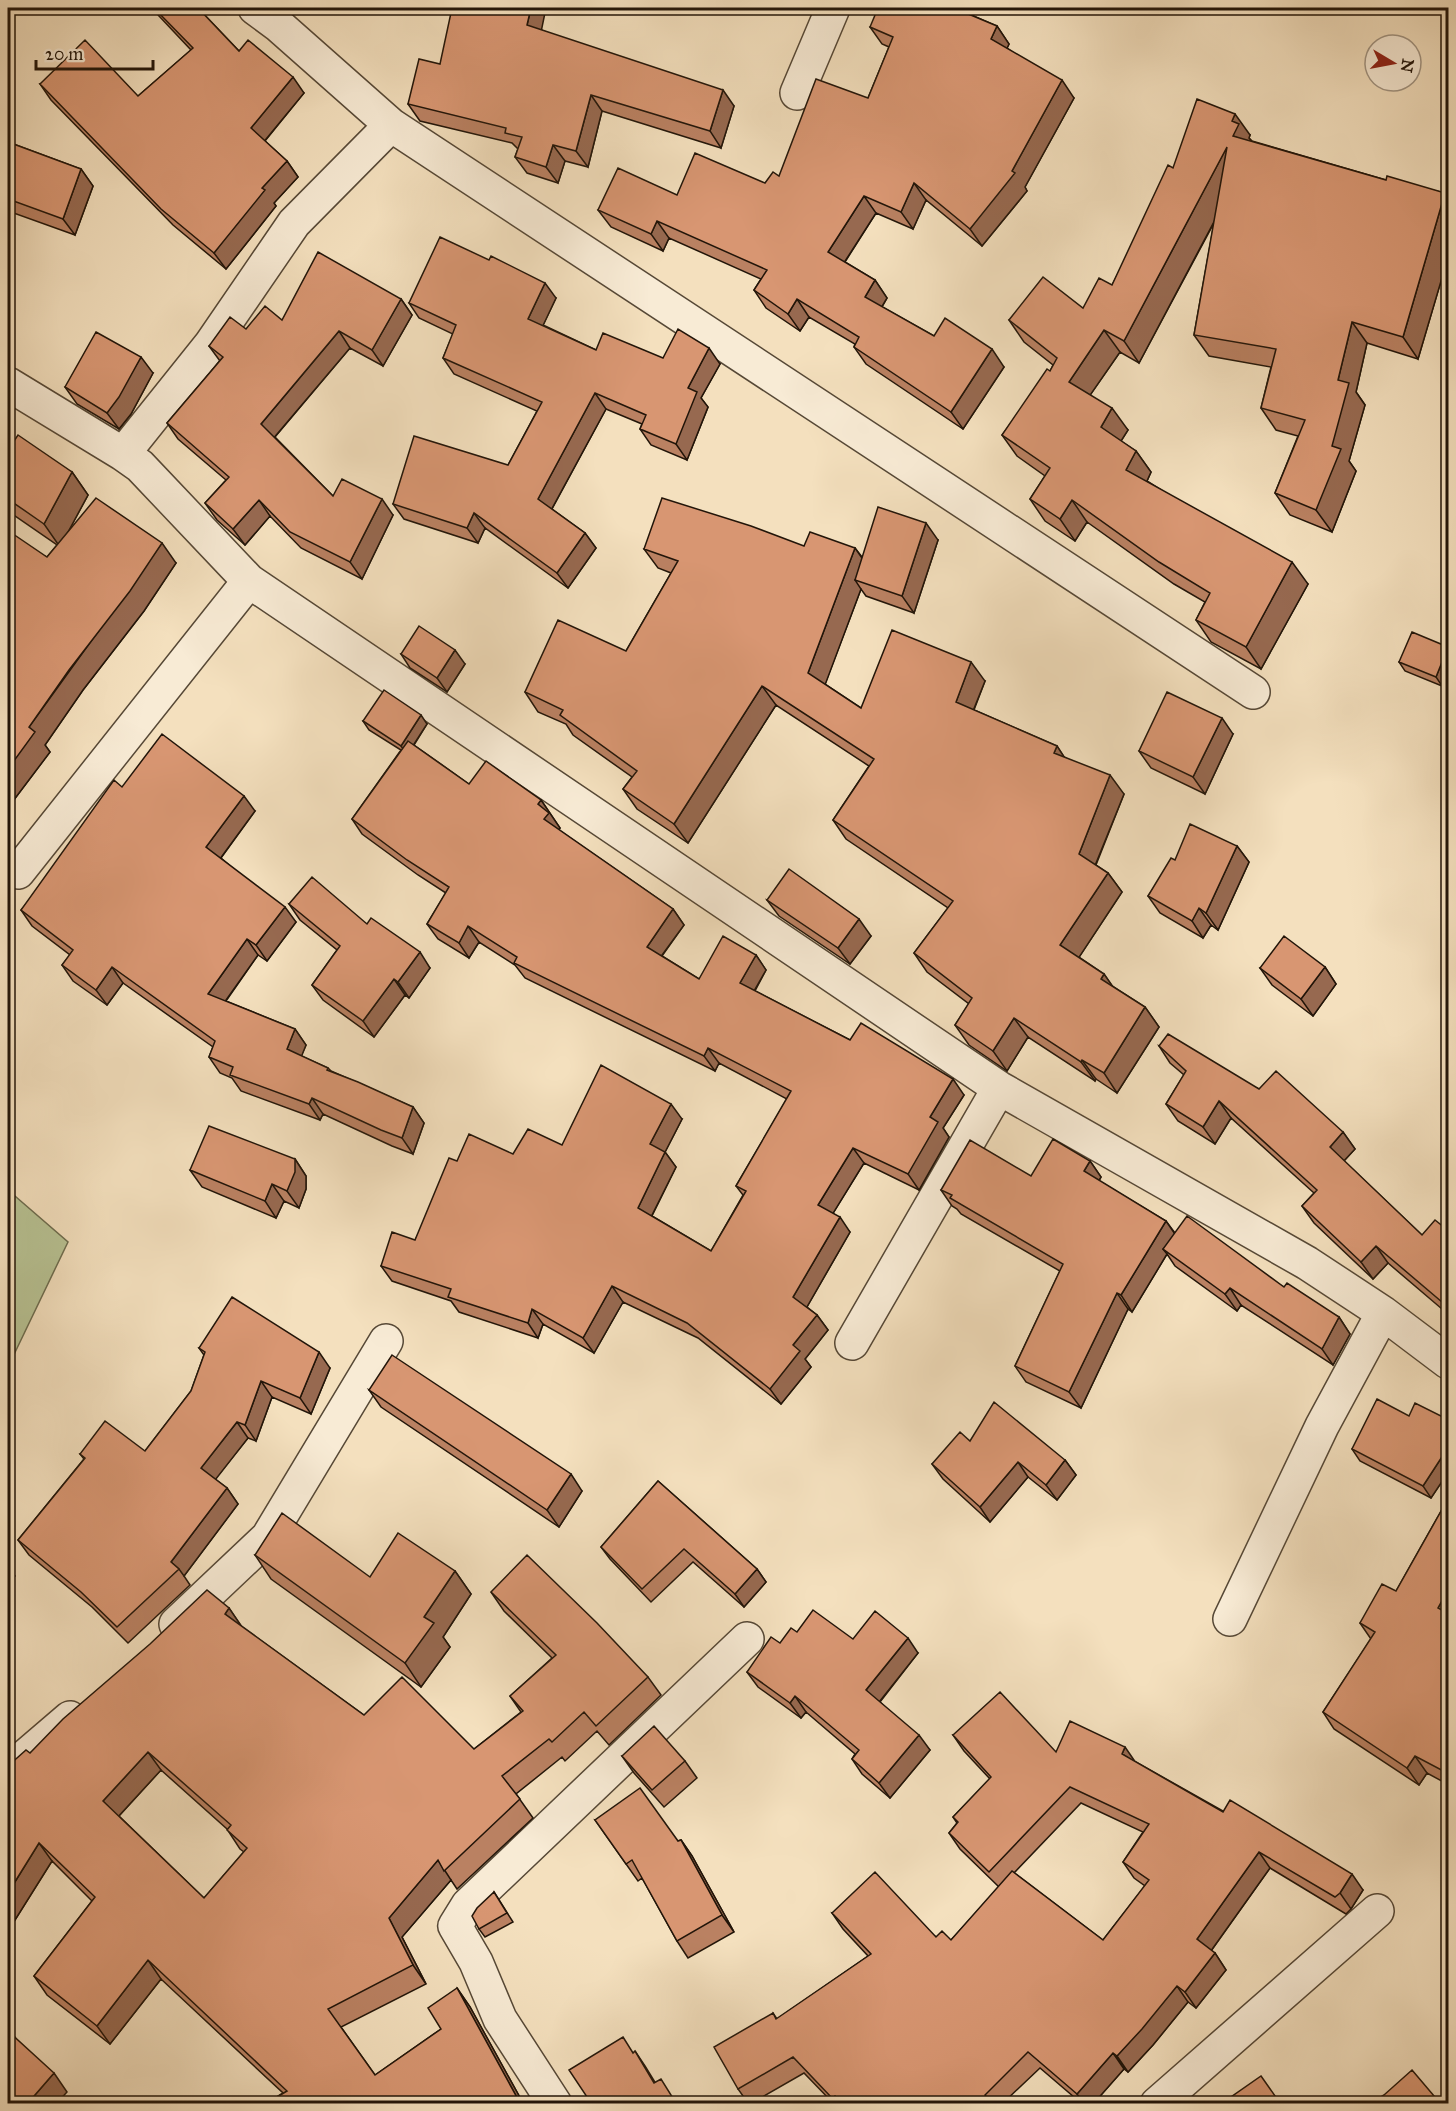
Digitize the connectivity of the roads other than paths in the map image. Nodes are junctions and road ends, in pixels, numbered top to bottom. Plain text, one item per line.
1 (255, 8) edge
2 (833, 8) edge
3 (797, 93) dead end
4 (391, 125) junction
5 (8, 384) edge
6 (123, 454) junction
7 (249, 581) junction
8 (1252, 692) dead end
9 (18, 872) dead end
10 (999, 1088) junction
11 (1383, 1313) junction
12 (386, 1341) dead end
13 (852, 1343) dead end
14 (1449, 1362) edge
15 (1230, 1619) dead end
16 (747, 1639) dead end
17 (159, 1641) edge
18 (97, 1695) edge
19 (8, 1771) edge
20 (1377, 1911) dead end
21 (555, 2103) edge
22 (1157, 2103) edge

1 - 4 street
2 - 3 street
4 - 6 street
4 - 8 street
5 - 6 street
6 - 7 street
7 - 9 street
7 - 10 street
10 - 11 street
10 - 13 street
11 - 14 street
11 - 15 street
12 - 17 street
16 - 21 street
18 - 19 street
20 - 22 street

